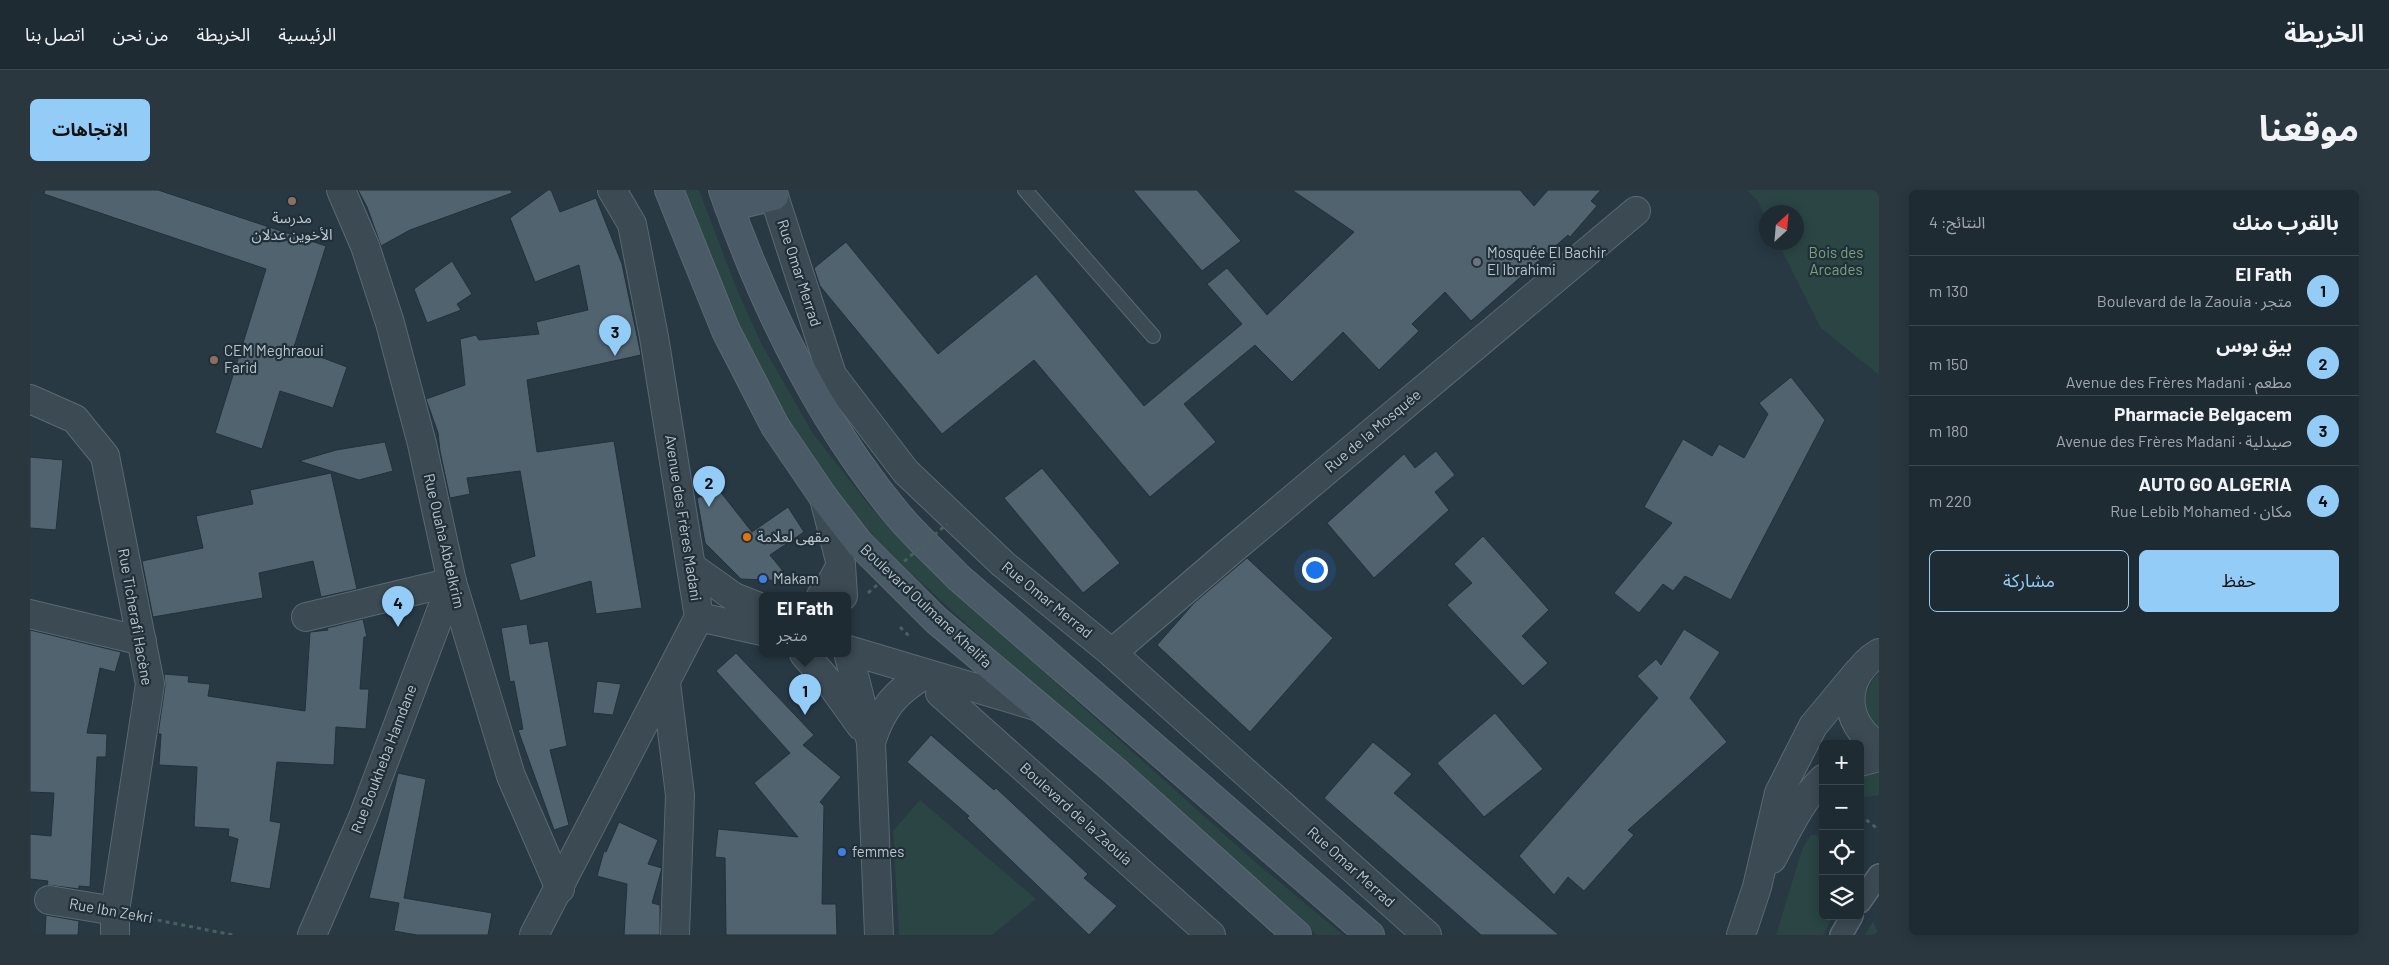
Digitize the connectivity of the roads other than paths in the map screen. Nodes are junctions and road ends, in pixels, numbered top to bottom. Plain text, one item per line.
1 (341, 190) edge
2 (612, 190) edge
3 (669, 190) edge
4 (1025, 190) edge
5 (773, 193) edge
6 (726, 199) edge
7 (1636, 211) dead end
8 (1153, 336) dead end
9 (30, 399) edge
10 (824, 498) junction
11 (840, 565) junction
12 (693, 568) junction
13 (452, 582) junction
14 (825, 592) edge
15 (856, 595) edge
16 (759, 607) edge
17 (30, 614) edge
18 (306, 617) dead end
19 (699, 617) junction
20 (759, 630) edge
21 (142, 641) junction
22 (851, 652) edge
23 (1112, 653) junction
24 (1879, 653) edge
25 (807, 657) edge
26 (850, 657) edge
27 (1857, 673) junction
28 (666, 683) junction
29 (933, 684) junction
30 (1036, 706) junction
31 (871, 742) junction
32 (1879, 746) edge
33 (1879, 757) edge
34 (1864, 761) edge
35 (1819, 783) edge
36 (1879, 875) edge
37 (1757, 887) junction
38 (560, 889) junction
39 (1864, 896) edge
40 (48, 900) dead end
41 (1850, 920) edge
42 (115, 923) edge
43 (675, 933) dead end
44 (312, 935) edge
45 (534, 935) edge
46 (879, 935) edge
47 (1211, 935) edge
48 (1297, 935) edge
49 (1370, 935) edge
50 (1427, 935) edge
51 (1740, 935) edge
52 (1841, 935) edge

1 - 13 street, Rue Ouaha Abdelkrim
2 - 12 street, Avenue des Frères Madani
3 - 10 main road, Boulevard Oulmane Khelifa
4 - 8 lane
5 - 6 main road
5 - 23 street, Rue Omar Merrad
6 - 49 main road
7 - 23 street, Rue de la Mosquée
9 - 21 street, Rue Ticherafi Hacène
10 - 11 street
10 - 30 main road, Boulevard Oulmane Khelifa
11 - 14 street
11 - 15 street
12 - 16 street
12 - 19 street, Avenue des Frères Madani
13 - 18 street
13 - 38 street, Rue Ouaha Abdelkrim
13 - 44 street, Rue Boukheba Hamdane
17 - 21 street
19 - 20 street
19 - 28 street, Avenue des Frères Madani
21 - 42 street, Rue Ticherafi Hacène
22 - 29 street
23 - 50 street, Rue Omar Merrad
24 - 27 street
25 - 31 street
26 - 31 street
27 - 32 street
27 - 37 street
28 - 38 street, Avenue des Frères Madani
28 - 43 street
29 - 30 street
29 - 31 street
29 - 47 street, Boulevard de la Zaouia
30 - 48 main road, Boulevard Oulmane Khelifa
31 - 46 street
33 - 34 street
35 - 37 street
36 - 39 street
37 - 51 street
38 - 45 street, Avenue des Frères Madani
40 - 42 street, Rue Ibn Zekri
41 - 52 street

